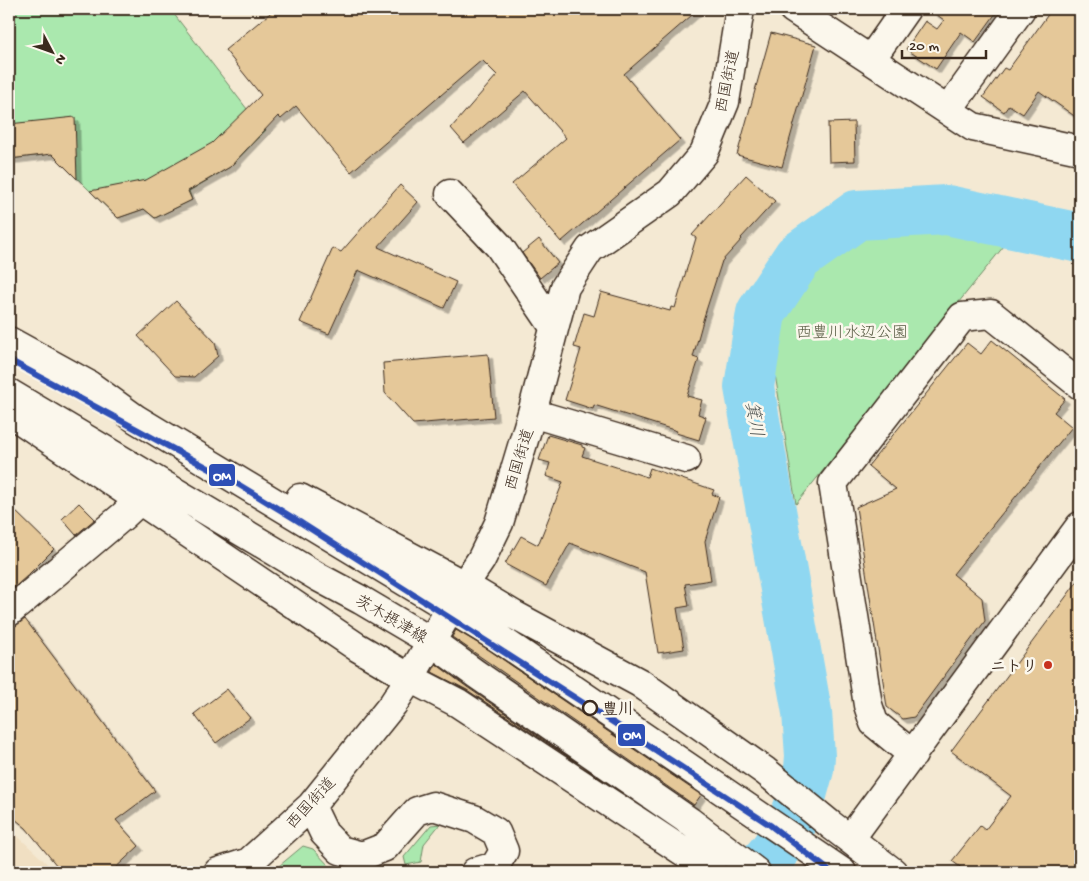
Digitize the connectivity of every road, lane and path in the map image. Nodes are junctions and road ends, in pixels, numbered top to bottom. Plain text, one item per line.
1 (740, 9) edge
2 (793, 9) edge
3 (906, 9) edge
4 (1021, 9) edge
5 (871, 59) junction
6 (948, 110) junction
7 (1080, 150) edge
8 (450, 194) dead end
9 (554, 327) junction
10 (9, 341) edge
11 (89, 385) junction
12 (1080, 385) edge
13 (9, 393) edge
14 (9, 413) edge
15 (532, 413) junction
16 (686, 459) dead end
17 (140, 500) junction
18 (1080, 526) edge
19 (464, 585) junction
20 (450, 609) junction
21 (9, 612) edge
22 (432, 642) junction
23 (410, 678) junction
24 (913, 755) junction
25 (311, 806) junction
26 (841, 832) junction
27 (253, 867) edge
28 (218, 872) edge
29 (475, 872) edge
30 (712, 872) edge
31 (756, 872) edge
32 (842, 872) edge
33 (893, 872) edge

1 - 9 main road, 西国街道
2 - 5 main road
3 - 5 main road
4 - 6 main road
5 - 6 main road
6 - 7 main road
8 - 9 main road
9 - 15 main road, 西国街道
10 - 11 main road
11 - 19 main road
11 - 20 main road
12 - 24 main road
13 - 22 main road, 茨木摂津線
14 - 17 main road
15 - 16 main road
15 - 19 main road, 西国街道
17 - 21 main road
17 - 23 main road
18 - 24 main road
19 - 20 main road, 西国街道
19 - 26 main road
20 - 22 main road, 西国街道
20 - 32 main road
22 - 23 main road, 西国街道
22 - 31 main road, 茨木摂津線
23 - 25 main road, 西国街道
23 - 30 main road
24 - 26 main road
25 - 27 main road, 西国街道
25 - 29 main road
26 - 33 main road
27 - 28 main road, 西国街道

